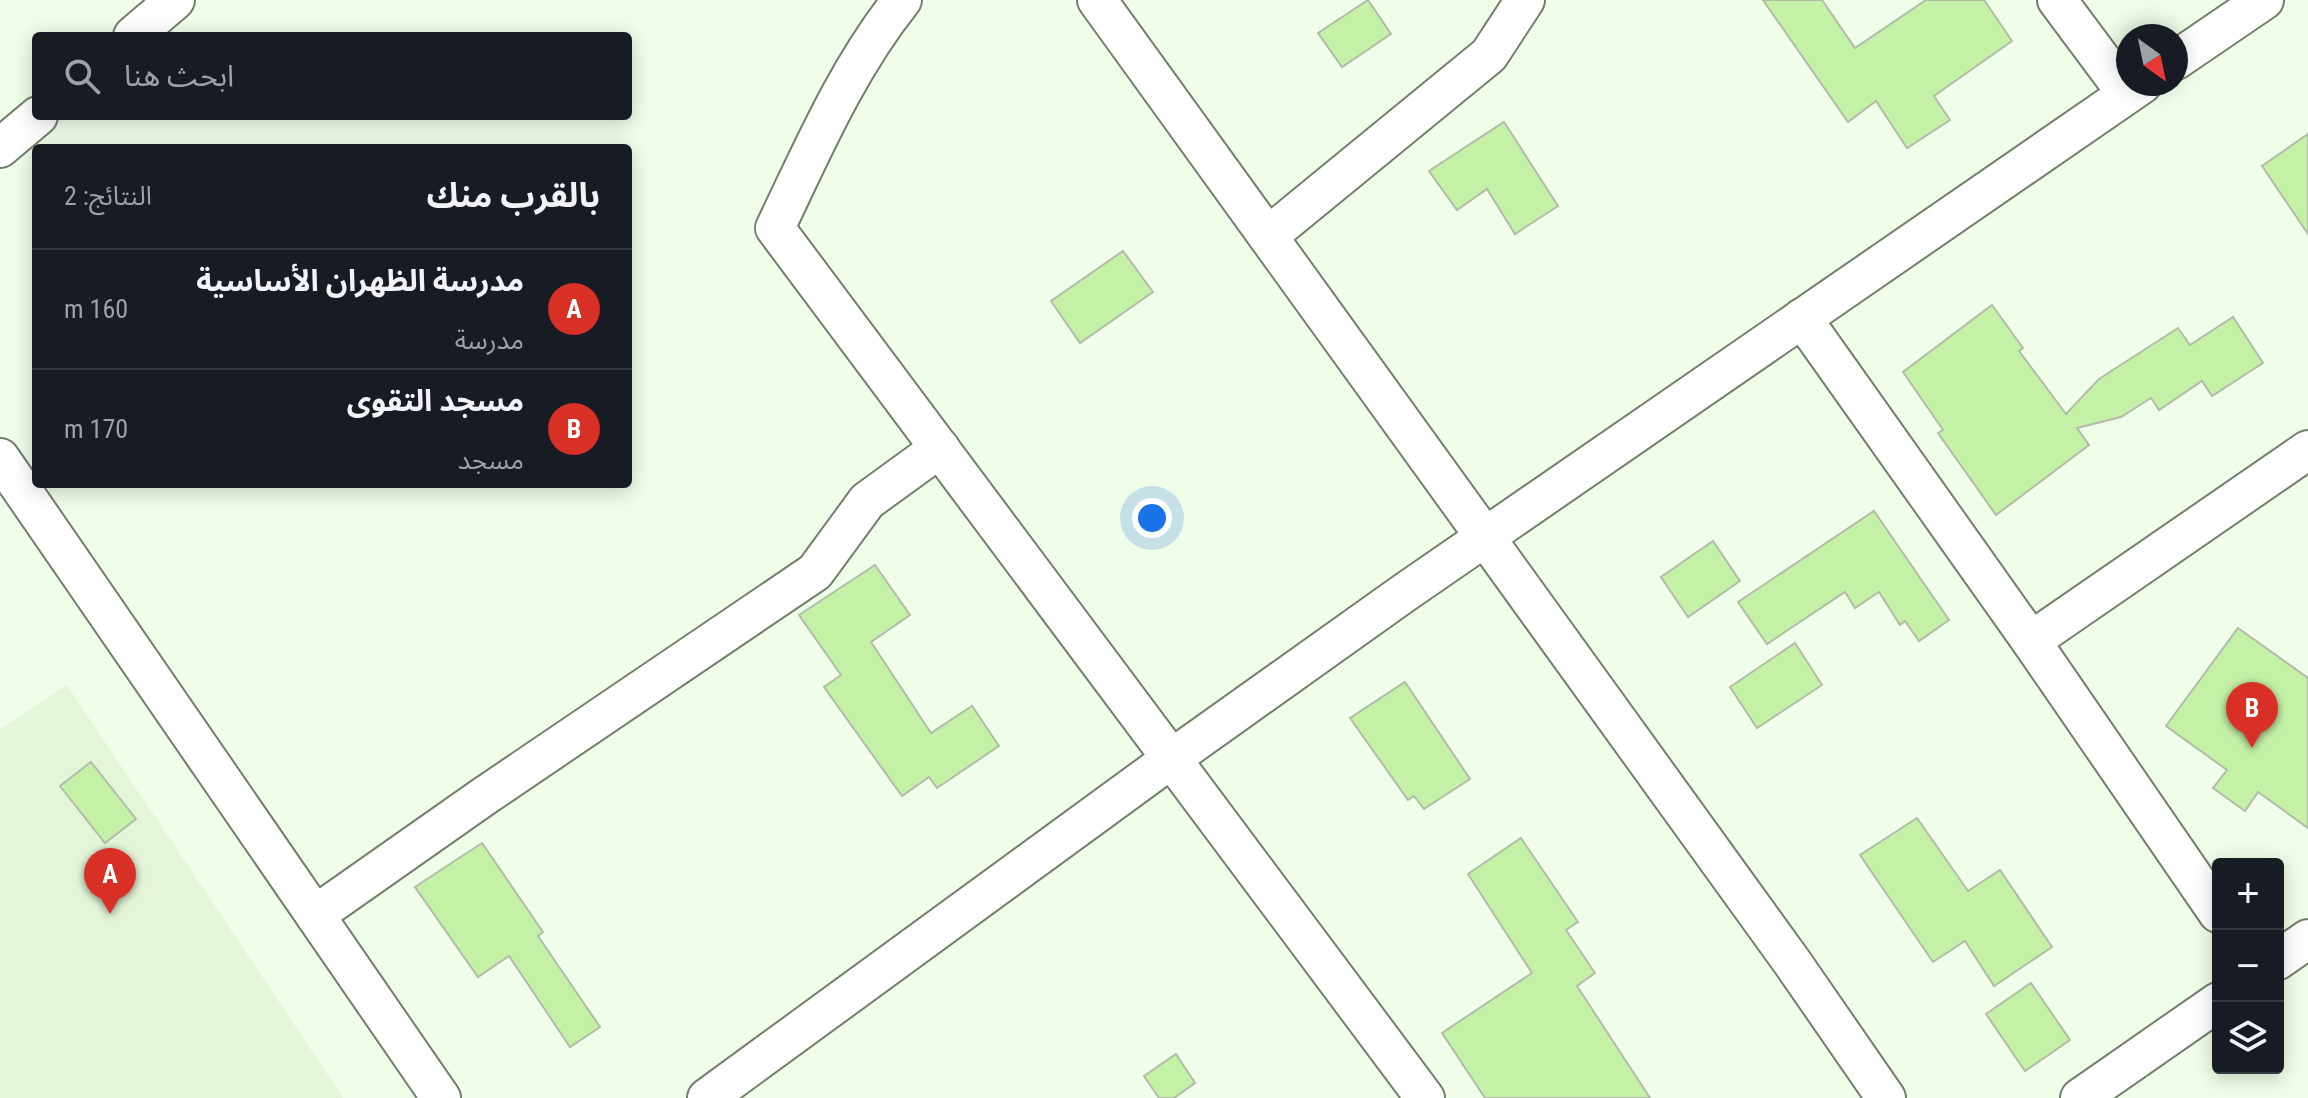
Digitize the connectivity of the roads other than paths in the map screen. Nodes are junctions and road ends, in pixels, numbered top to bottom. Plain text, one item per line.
1 (175, 0) edge
2 (902, 0) edge
3 (1097, 0) edge
4 (1525, 0) edge
5 (2057, 0) edge
6 (2264, 0) edge
7 (138, 32) edge
8 (2188, 52) edge
9 (2116, 68) edge
10 (2124, 96) edge
11 (33, 120) edge
12 (0, 148) edge
13 (1268, 236) junction
14 (1802, 318) junction
15 (940, 448) junction
16 (2308, 450) edge
17 (0, 458) edge
18 (1486, 536) junction
19 (2031, 641) junction
20 (1171, 759) junction
21 (2212, 904) edge
22 (315, 915) junction
23 (2308, 939) edge
24 (2284, 956) edge
25 (2212, 1006) edge
26 (1417, 1095) edge
27 (441, 1098) edge
28 (707, 1098) edge
29 (1886, 1098) edge
30 (2080, 1098) edge

1 - 7 street
2 - 15 street
3 - 13 street
4 - 13 street
5 - 9 street
6 - 8 street
10 - 14 street
11 - 12 street
13 - 18 street
14 - 18 street
14 - 19 street
15 - 20 street
15 - 22 street
16 - 19 street
17 - 22 street
18 - 20 street
18 - 29 street
19 - 21 street
20 - 26 street
20 - 28 street
22 - 27 street
23 - 24 street
25 - 30 street

